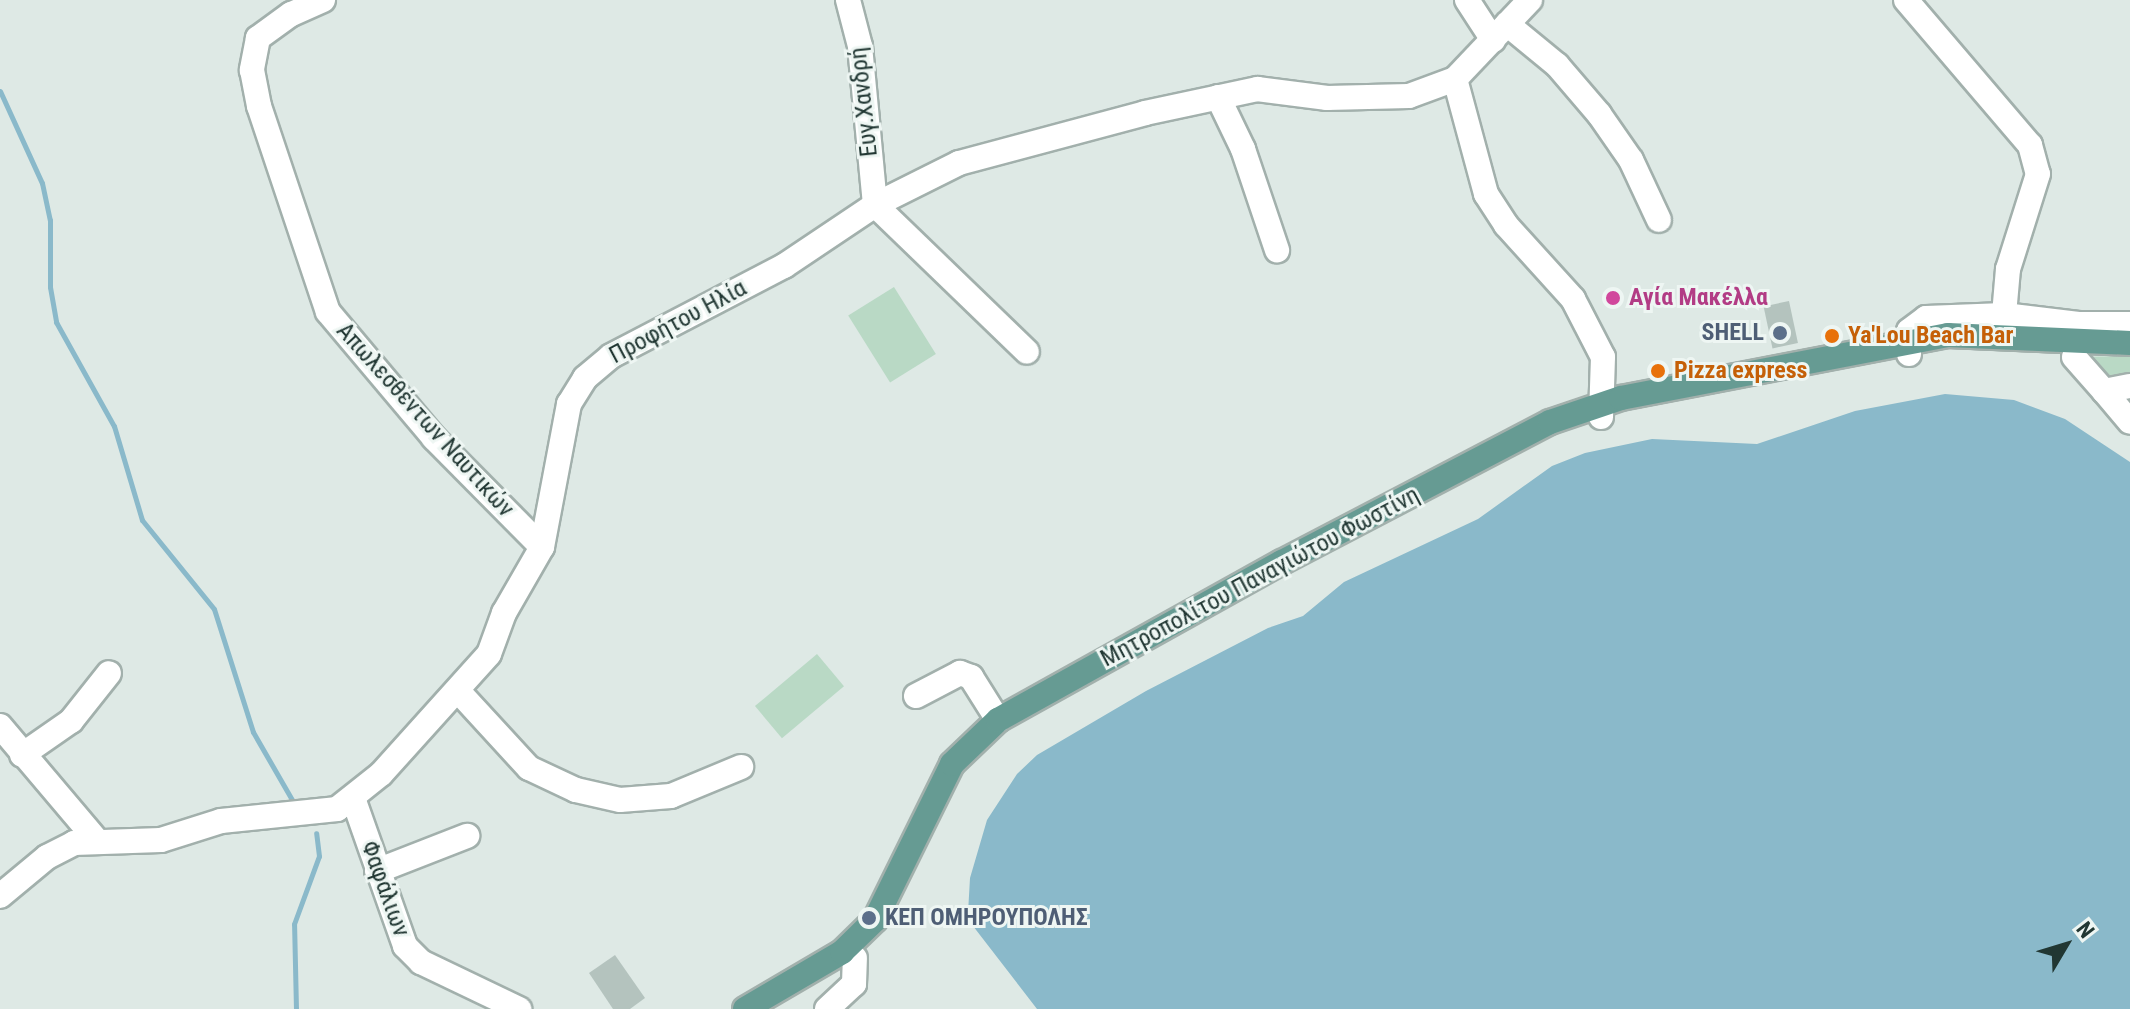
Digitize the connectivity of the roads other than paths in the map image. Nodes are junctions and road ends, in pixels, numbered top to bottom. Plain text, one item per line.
1 (323, 0) edge
2 (848, 0) edge
3 (1467, 0) edge
4 (1530, 0) edge
5 (1906, 0) edge
6 (1500, 32) junction
7 (1455, 79) junction
8 (1218, 97) junction
9 (875, 205) junction
10 (1659, 220) dead end
11 (1277, 250) dead end
12 (2004, 315) junction
13 (2130, 324) edge
14 (2130, 343) edge
15 (1908, 347) junction
16 (1027, 352) dead end
17 (2074, 357) junction
18 (2130, 357) edge
19 (2130, 386) edge
20 (2104, 391) junction
21 (1602, 410) junction
22 (2130, 422) edge
23 (542, 547) junction
24 (109, 673) dead end
25 (459, 692) junction
26 (916, 696) dead end
27 (998, 720) junction
28 (0, 726) edge
29 (22, 755) junction
30 (741, 767) dead end
31 (353, 798) junction
32 (467, 836) dead end
33 (98, 842) junction
34 (377, 871) junction
35 (0, 896) edge
36 (855, 958) junction
37 (519, 1009) edge
38 (745, 1009) edge
39 (772, 1009) edge
40 (827, 1009) edge

1 - 23 street, Απωλεσθέντων Ναυτικών
2 - 9 street, Ευγ.Χανδρή
3 - 6 street
4 - 6 street, Προφήτου Ηλία
5 - 12 street
6 - 7 street, Προφήτου Ηλία
6 - 10 street
7 - 8 street, Προφήτου Ηλία
7 - 21 street
8 - 9 street, Προφήτου Ηλία
8 - 11 street
9 - 16 street
9 - 23 street, Προφήτου Ηλία
12 - 13 street
12 - 15 street
14 - 15 main road
15 - 17 main road
15 - 21 main road, Μητροπολίτου Παναγιώτου Φωστίνη
17 - 18 main road
17 - 20 street
19 - 20 street
20 - 22 street
21 - 27 main road, Μητροπολίτου Παναγιώτου Φωστίνη
21 - 36 main road, Μητροπολίτου Παναγιώτου Φωστίνη
23 - 25 street, Προφήτου Ηλία
24 - 29 street
25 - 30 street
25 - 31 street, Προφήτου Ηλία
26 - 27 street
27 - 38 main road, Μητροπολίτου Παναγιώτου Φωστίνη
28 - 29 street
29 - 33 street
31 - 33 street, Προφήτου Ηλία
31 - 34 street, Φαφάλιων
32 - 34 street
33 - 35 street, Προφήτου Ηλία
34 - 37 street, Φαφάλιων
36 - 39 main road, Μητροπολίτου Παναγιώτου Φωστίνη
36 - 40 street

